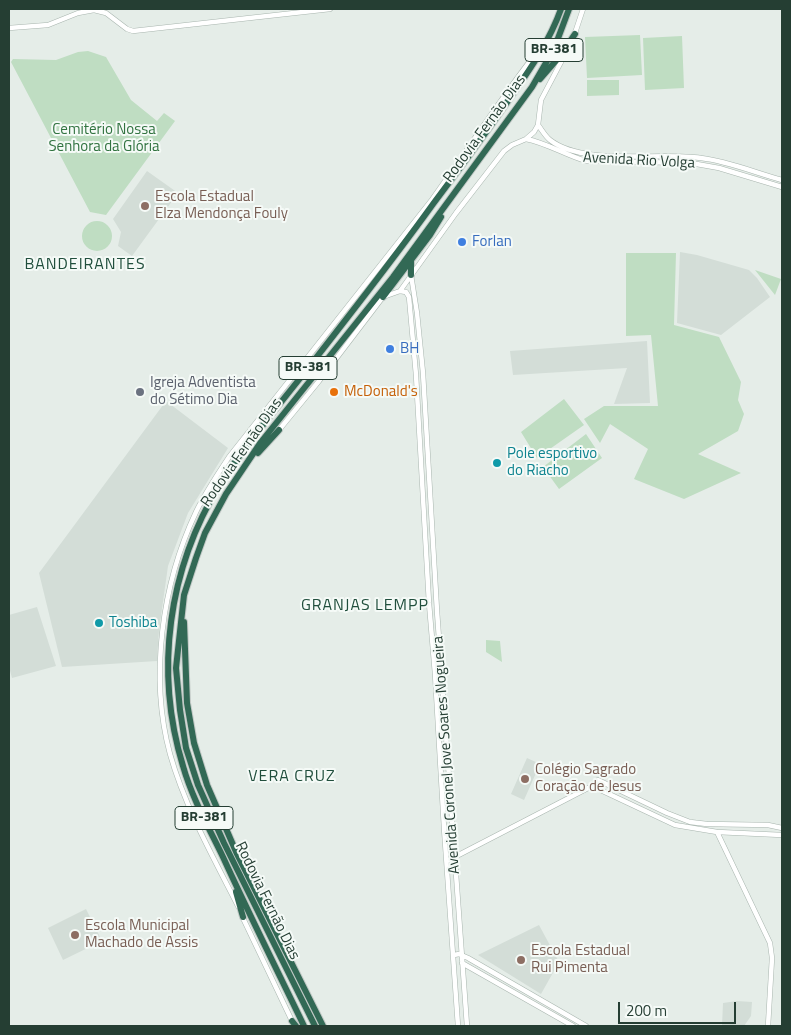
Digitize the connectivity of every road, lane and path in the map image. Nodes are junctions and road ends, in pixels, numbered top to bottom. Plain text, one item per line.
1 (330, 9) edge
2 (561, 9) edge
3 (569, 9) edge
4 (583, 9) edge
5 (9, 28) edge
6 (576, 34) junction
7 (548, 38) junction
8 (530, 61) joint
9 (532, 87) junction
10 (538, 125) junction
11 (526, 139) junction
12 (782, 180) edge
13 (782, 187) edge
14 (454, 193) junction
15 (411, 260) junction
16 (411, 276) junction
17 (400, 291) junction
18 (383, 297) junction
19 (411, 313) junction
20 (417, 313) junction
21 (418, 398) junction
22 (424, 398) junction
23 (279, 430) joint
24 (250, 460) junction
25 (184, 595) junction
26 (592, 786) junction
27 (782, 828) edge
28 (717, 832) junction
29 (782, 835) edge
30 (455, 857) junction
31 (446, 861) junction
32 (232, 876) junction
33 (258, 896) junction
34 (458, 905) junction
35 (449, 907) junction
36 (243, 917) junction
37 (266, 927) junction
38 (454, 955) junction
39 (462, 955) junction
40 (454, 963) junction
41 (462, 963) junction
42 (294, 1023) edge
43 (304, 1026) edge
44 (315, 1026) edge
45 (323, 1026) edge
46 (458, 1026) edge
47 (467, 1026) edge
48 (573, 1026) edge
49 (586, 1026) edge
50 (768, 1026) edge

1 - 5 street
2 - 7 highway, Rodovia Fernão Dias / BR-381
3 - 9 highway, Rodovia Fernão Dias / BR-381
4 - 6 street, Rodovia Fernão Dias / BR-381
6 - 9 highway
6 - 10 street, Rodovia Fernão Dias / BR-381
7 - 8 highway
7 - 32 highway, Rodovia Fernão Dias / BR-381
8 - 36 street, Rodovia Fernão Dias / BR-381
9 - 14 highway, Rodovia Fernão Dias / BR-381
10 - 11 street, Rodovia Fernão Dias
10 - 12 street, Avenida Rio Volga
11 - 13 street, Avenida Rio Volga
11 - 16 street, Rodovia Fernão Dias
14 - 15 highway, BR-381
14 - 24 highway, Rodovia Fernão Dias / BR-381
15 - 16 highway
15 - 18 highway, BR-381
16 - 17 street, Rodovia Fernão Dias
16 - 20 street, Avenida Coronel Jove Soares Nogueira
17 - 18 street
17 - 19 street, Avenida Coronel Jove Soares Nogueira
18 - 23 street, Rodovia Fernão Dias / BR-381
19 - 20 street
19 - 21 street, Avenida Coronel Jove Soares Nogueira
20 - 22 street, Avenida Coronel Jove Soares Nogueira
21 - 22 street
21 - 31 street, Avenida Coronel Jove Soares Nogueira
22 - 30 street, Avenida Coronel Jove Soares Nogueira
23 - 24 highway, BR-381
24 - 25 highway, Rodovia Fernão Dias / BR-381
25 - 33 highway, BR-381
25 - 37 highway, Rodovia Fernão Dias / BR-381
26 - 27 street
26 - 28 street
26 - 30 street
28 - 29 street
28 - 50 street
30 - 31 street
30 - 34 street, Avenida Coronel Jove Soares Nogueira
31 - 35 street, Avenida Coronel Jove Soares Nogueira
32 - 36 highway
32 - 43 highway, Rodovia Fernão Dias / BR-381
33 - 37 highway, BR-381
33 - 45 highway, BR-381
34 - 35 street
34 - 39 street, Avenida Coronel Jove Soares Nogueira
35 - 38 street, Avenida Coronel Jove Soares Nogueira
36 - 42 street, Rodovia Fernão Dias
37 - 44 highway, Rodovia Fernão Dias / BR-381
38 - 39 street
38 - 40 street, Avenida Coronel Jove Soares Nogueira
39 - 41 street, Avenida Coronel Jove Soares Nogueira
39 - 49 street
40 - 41 street
40 - 46 street, Avenida Coronel Jove Soares Nogueira
41 - 47 street, Avenida Coronel Jove Soares Nogueira
41 - 48 street

